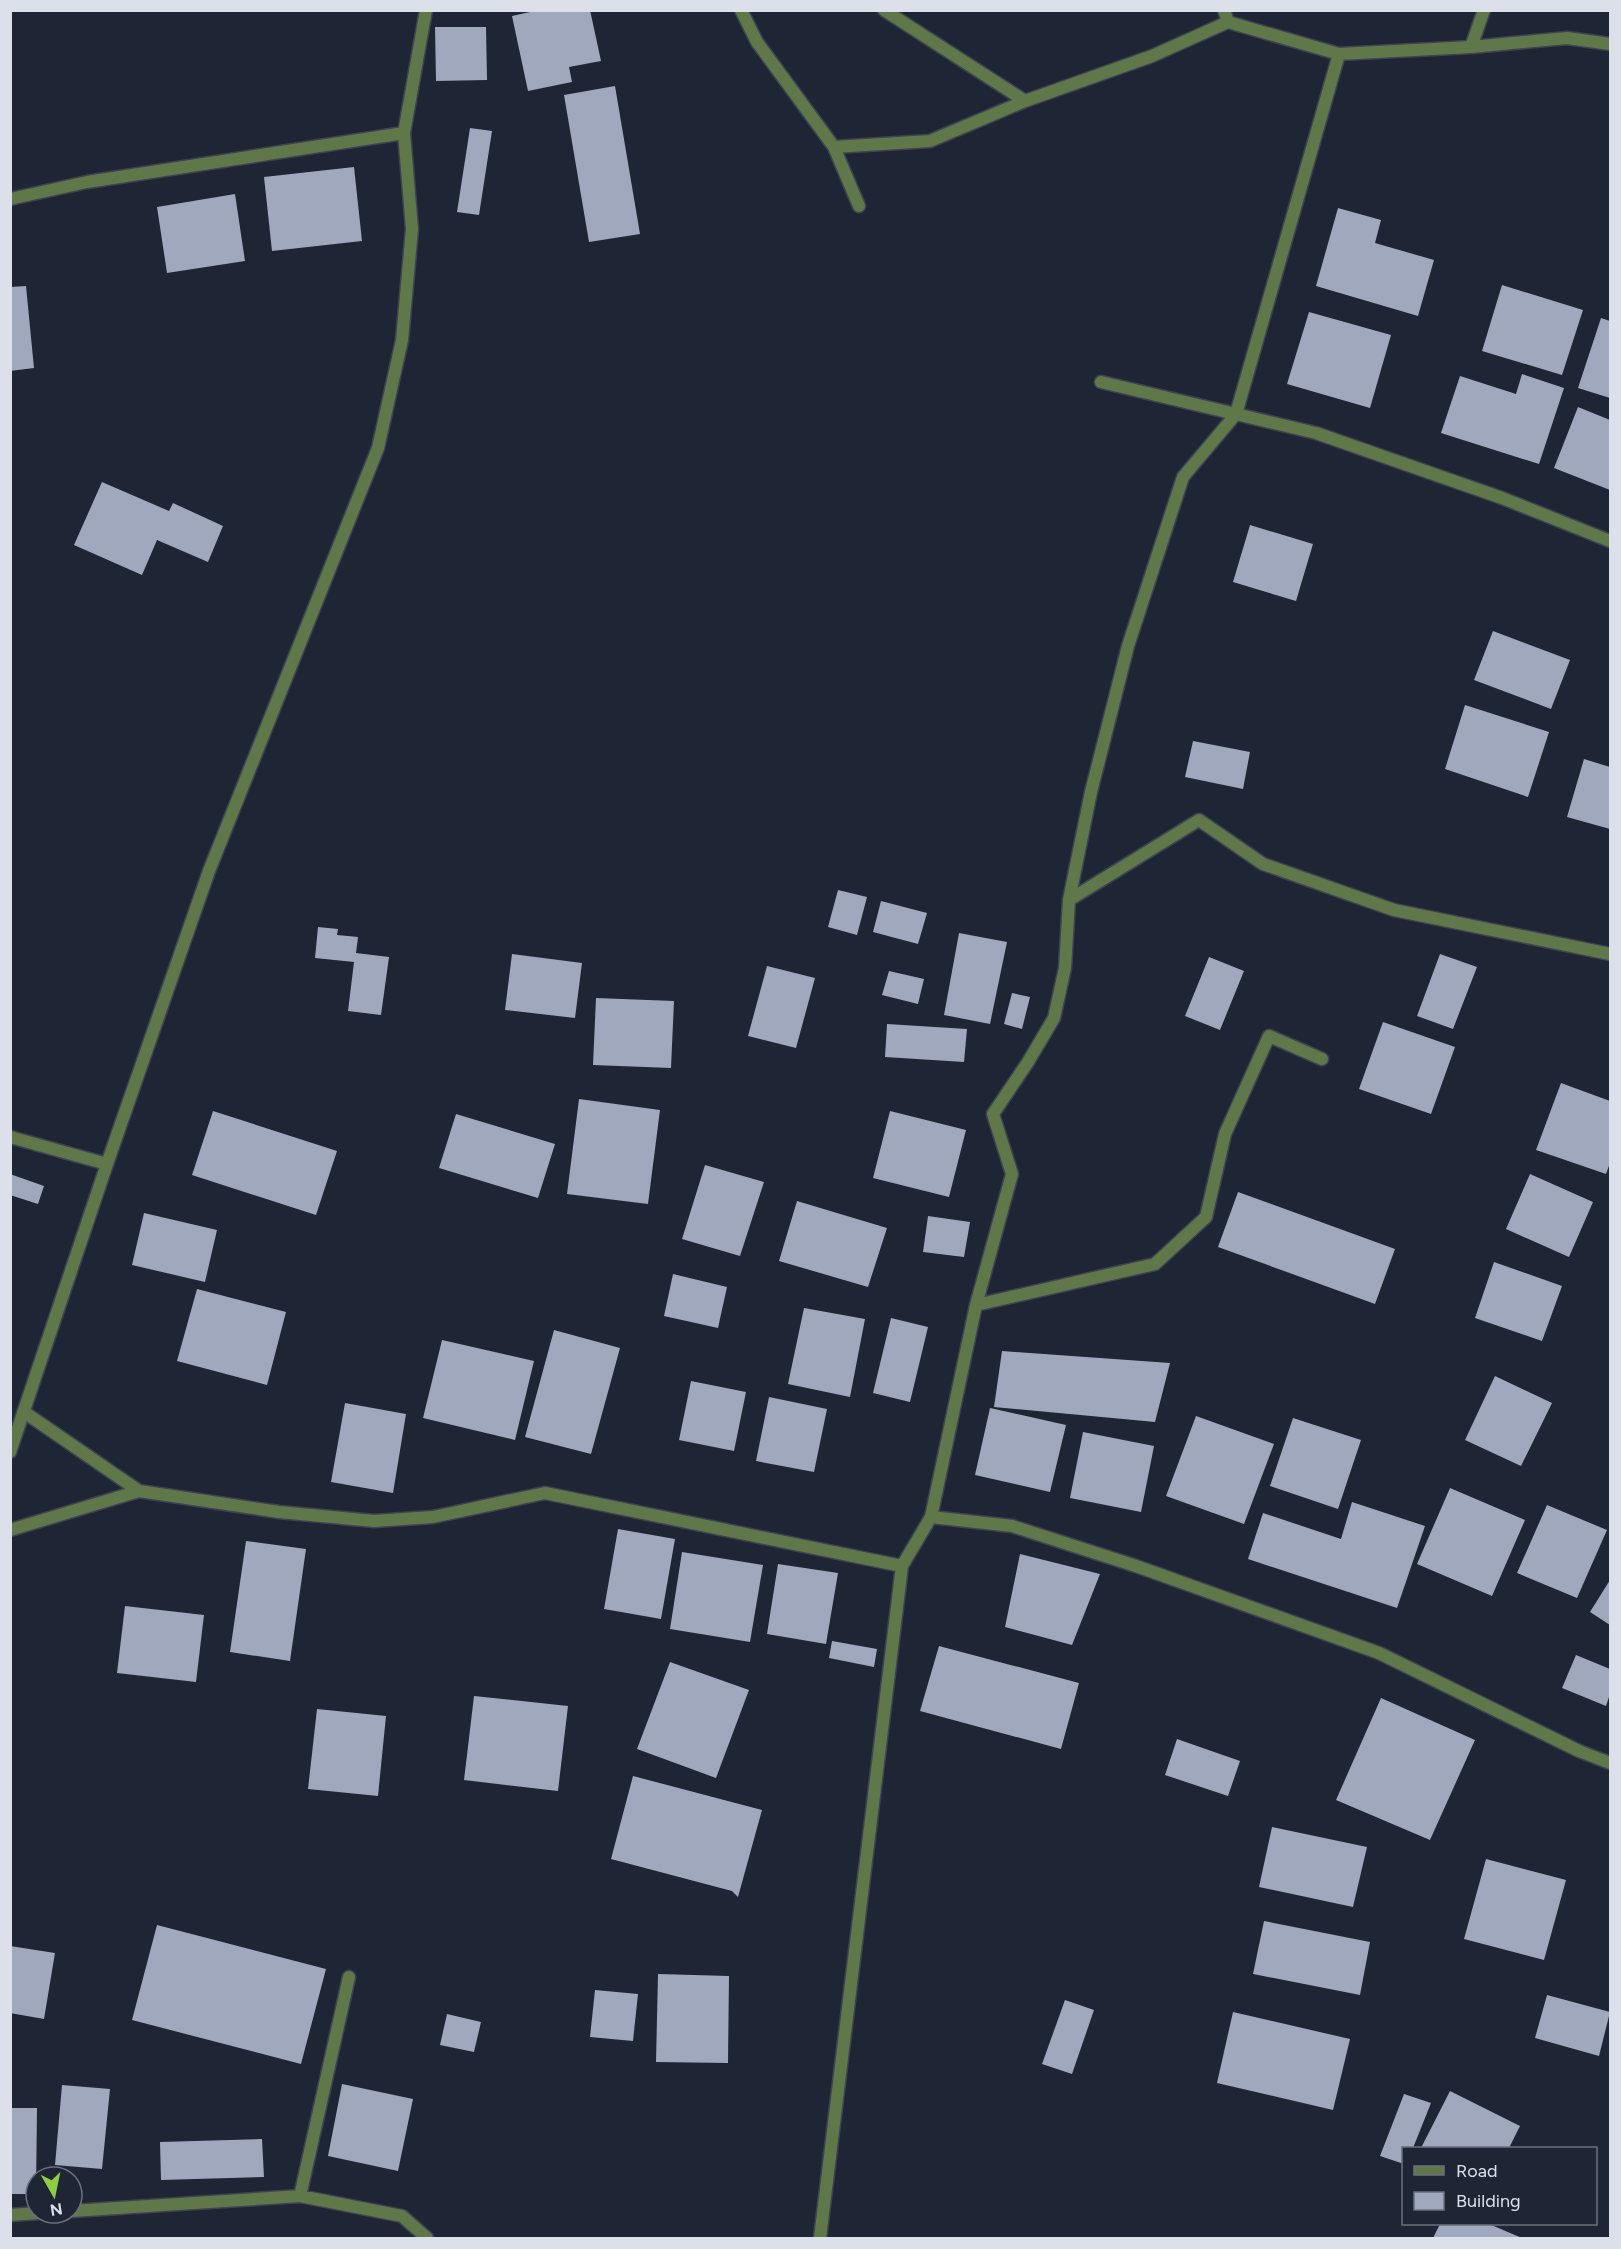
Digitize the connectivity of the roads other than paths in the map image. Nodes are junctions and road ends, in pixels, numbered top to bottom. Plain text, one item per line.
1 (426, 10) edge
2 (741, 10) edge
3 (884, 10) edge
4 (1484, 10) edge
5 (1226, 16) edge
6 (1611, 44) edge
7 (1471, 47) junction
8 (1339, 54) junction
9 (1025, 101) junction
10 (404, 133) junction
11 (834, 147) junction
12 (10, 199) edge
13 (859, 207) dead end
14 (1101, 382) dead end
15 (1236, 414) junction
16 (1611, 541) edge
17 (1069, 900) junction
18 (1611, 954) edge
19 (1322, 1059) dead end
20 (10, 1137) edge
21 (107, 1164) junction
22 (976, 1305) junction
23 (24, 1412) junction
24 (10, 1452) edge
25 (140, 1491) junction
26 (931, 1517) junction
27 (10, 1530) edge
28 (902, 1566) junction
29 (1611, 1763) edge
30 (349, 1977) dead end
31 (300, 2196) junction
32 (84, 2210) edge
33 (427, 2238) edge
34 (820, 2238) edge

1 - 10 street
2 - 11 street
3 - 9 street
4 - 7 street
5 - 8 street
5 - 9 street
6 - 7 street
7 - 8 street
8 - 15 street
9 - 11 street
10 - 12 street
10 - 21 street
11 - 13 street
14 - 15 street
15 - 16 street
15 - 17 street
17 - 18 street
17 - 22 street
19 - 22 street
20 - 21 street
21 - 23 street
22 - 26 street
23 - 24 street
23 - 25 street
25 - 27 street
25 - 28 street
26 - 28 street
26 - 29 street
28 - 34 street
30 - 31 street
31 - 32 street
31 - 33 street

